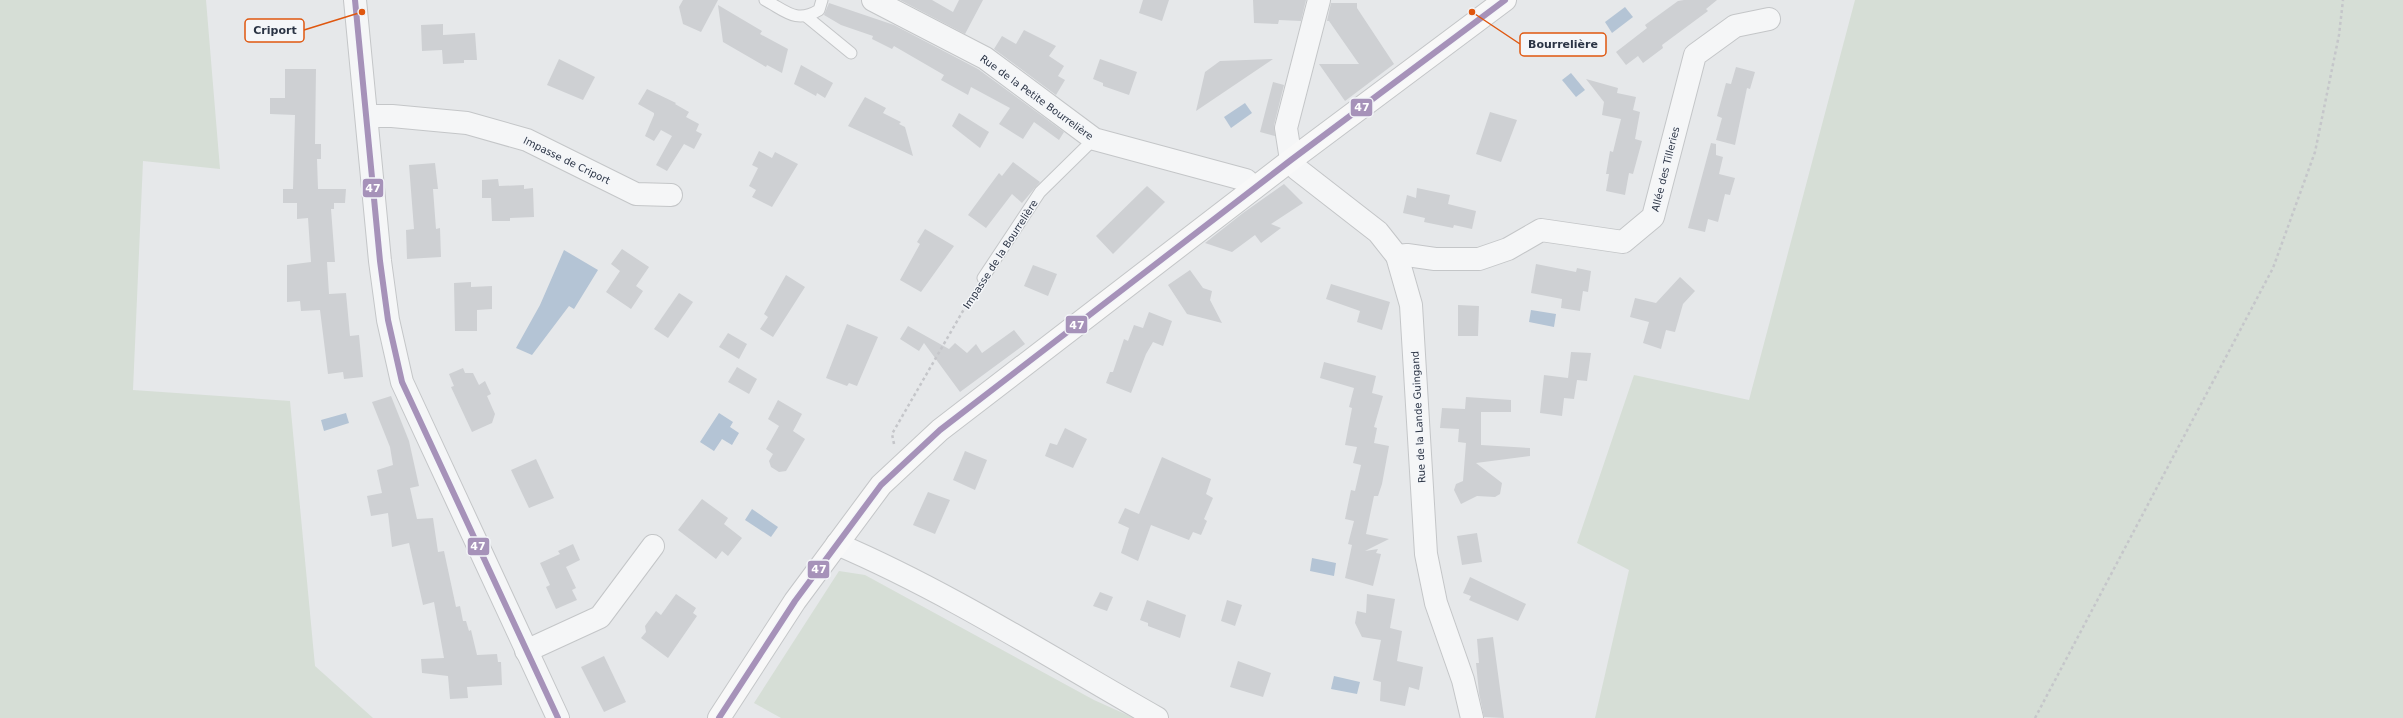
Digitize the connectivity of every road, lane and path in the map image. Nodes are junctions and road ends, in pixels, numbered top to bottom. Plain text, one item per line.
1 (355, 0) edge
2 (765, 0) edge
3 (822, 0) edge
4 (873, 0) edge
5 (1319, 0) edge
6 (1505, 0) edge
7 (2343, 0) edge
8 (807, 16) junction
9 (1769, 19) dead end
10 (851, 53) dead end
11 (367, 116) junction
12 (1094, 140) junction
13 (1290, 160) junction
14 (1254, 188) junction
15 (671, 195) dead end
16 (1397, 256) junction
17 (983, 278) joint
18 (899, 468) junction
19 (837, 544) junction
20 (653, 546) dead end
21 (526, 651) junction
22 (558, 718) edge
23 (719, 718) edge
24 (1157, 718) edge
25 (1472, 718) edge
26 (2035, 718) edge

1 - 11 street
2 - 8 lane
3 - 8 lane
4 - 12 street, Rue de la Petite Bourrelière
5 - 13 street
6 - 13 main road
7 - 26 path
8 - 10 lane
9 - 16 street, Allée des Tilleries
11 - 15 street, Impasse de Criport
11 - 21 street
12 - 14 street, Rue de la Petite Bourrelière
12 - 17 lane, Impasse de la Bourrelière
13 - 14 main road
13 - 16 street, Rue de la Lande Guingand
14 - 18 main road
16 - 25 street, Rue de la Lande Guingand
17 - 18 path, Impasse de la Bourrelière
18 - 19 main road
19 - 23 main road
19 - 24 street
20 - 21 street
21 - 22 street

